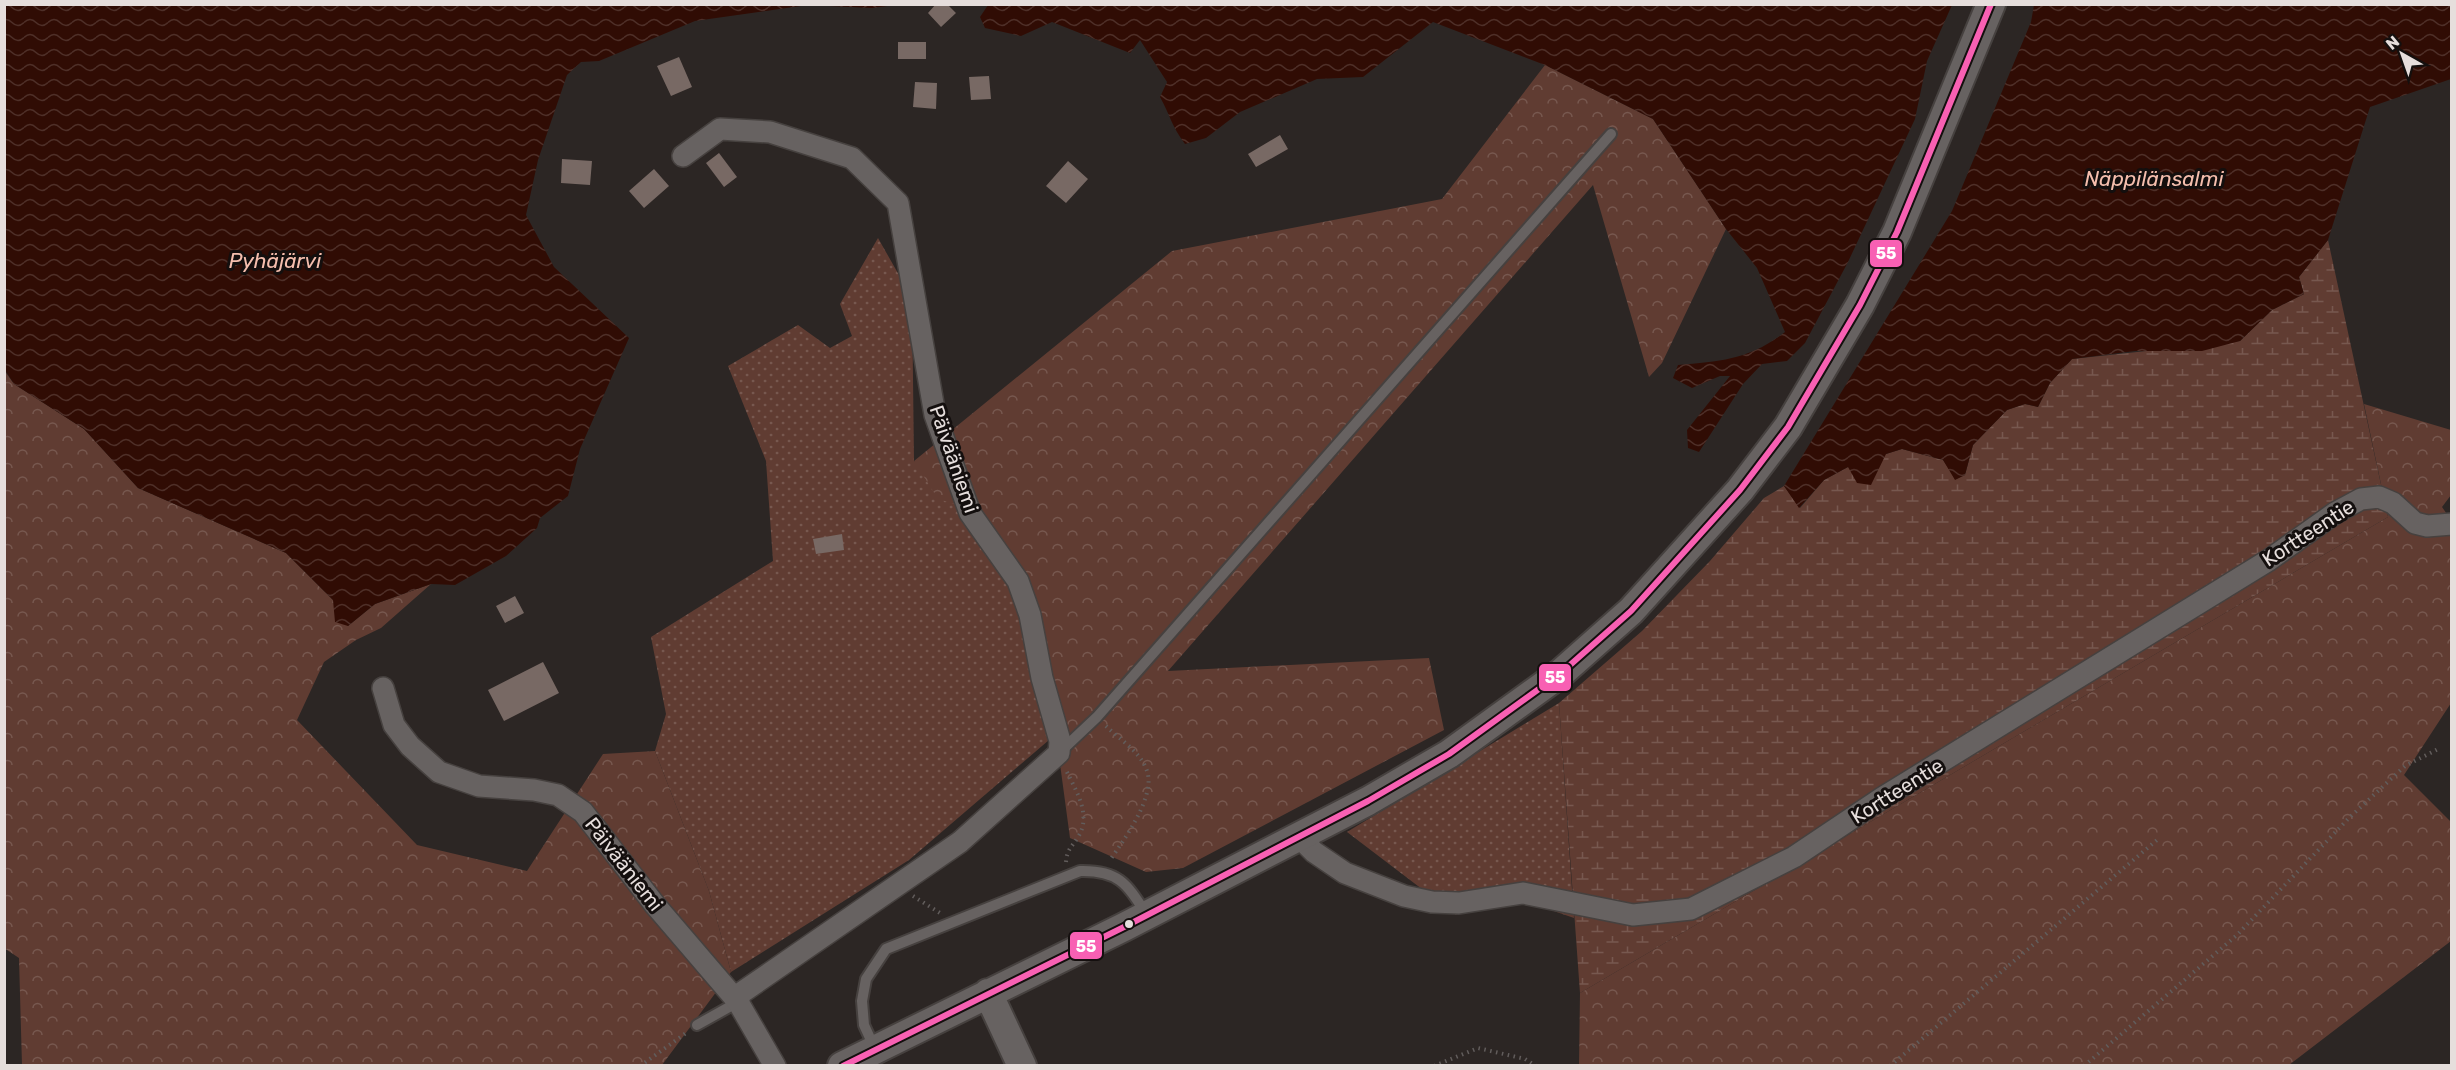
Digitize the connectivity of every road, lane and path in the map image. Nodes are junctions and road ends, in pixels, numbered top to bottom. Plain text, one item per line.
1 (1991, 5) edge
2 (1611, 134) dead end
3 (683, 156) dead end
4 (2451, 524) edge
5 (383, 688) dead end
6 (1096, 717) junction
7 (2440, 748) dead end
8 (1059, 753) junction
9 (1300, 838) junction
10 (2157, 840) dead end
11 (1103, 870) junction
12 (1066, 876) junction
13 (897, 887) junction
14 (1147, 915) junction
15 (947, 924) junction
16 (988, 993) junction
17 (738, 1002) junction
18 (698, 1025) joint
19 (875, 1050) junction
20 (640, 1065) edge
21 (775, 1065) edge
22 (842, 1065) edge
23 (1022, 1065) edge
24 (1434, 1065) edge
25 (1536, 1065) edge
26 (1890, 1065) edge
27 (2084, 1065) edge

1 - 9 main road
2 - 6 lane
3 - 8 street, Päivääniemi
4 - 9 street, Kortteentie
5 - 17 street, Päivääniemi
6 - 8 lane
6 - 11 path
7 - 27 path
8 - 12 path
8 - 13 street
9 - 14 main road
10 - 26 path
11 - 12 lane
11 - 14 lane
12 - 15 lane
13 - 15 path
13 - 17 street
14 - 16 main road
15 - 19 lane
16 - 19 main road
16 - 23 main road
17 - 18 lane
17 - 21 street, Päivääniemi
18 - 20 path
19 - 22 main road
24 - 25 path

